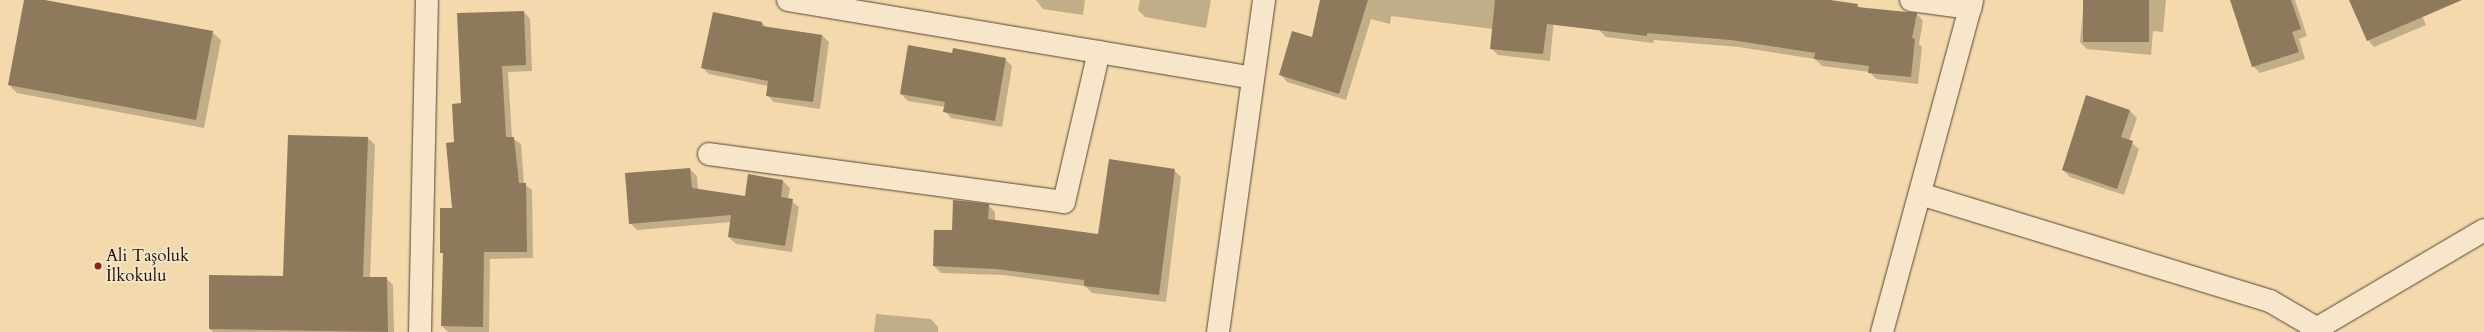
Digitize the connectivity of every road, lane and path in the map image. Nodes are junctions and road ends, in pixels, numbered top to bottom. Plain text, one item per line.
1 (427, 0) edge
2 (788, 0) edge
3 (1264, 0) edge
4 (1911, 0) edge
5 (1971, 4) edge
6 (1099, 52) junction
7 (1252, 78) junction
8 (709, 154) dead end
9 (1920, 194) junction
10 (2484, 230) edge
11 (2314, 330) edge
12 (420, 332) edge
13 (1218, 332) edge
14 (1882, 332) edge

1 - 12 street
2 - 6 street
3 - 7 street
4 - 5 street
5 - 9 street
6 - 7 street
6 - 8 street
7 - 13 street
9 - 11 street
9 - 14 street
10 - 11 street

